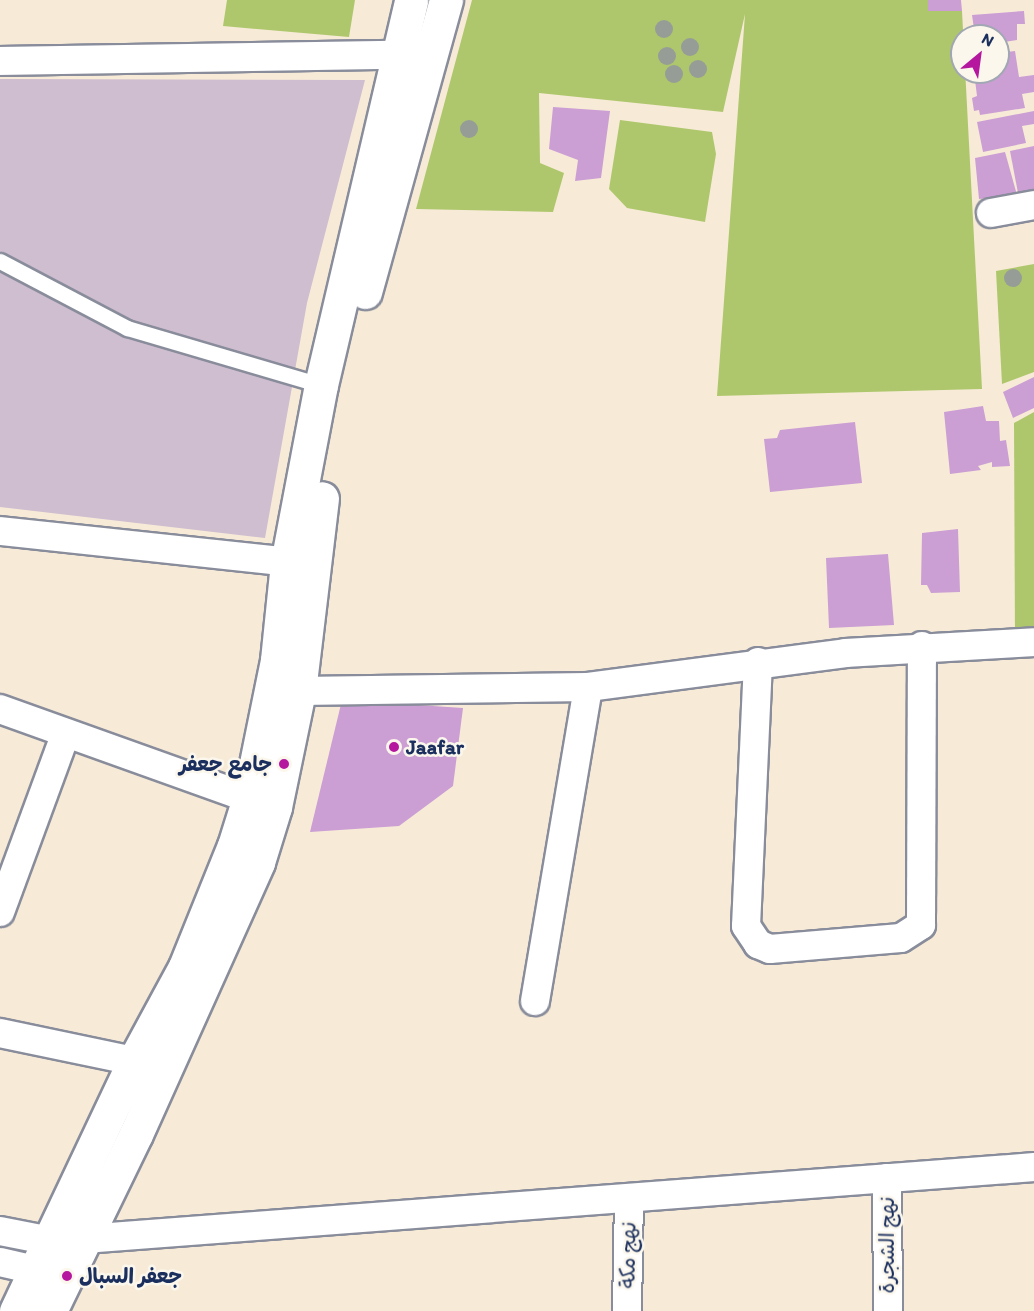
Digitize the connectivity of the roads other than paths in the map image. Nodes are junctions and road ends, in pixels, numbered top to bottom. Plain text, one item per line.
1 (411, 0) edge
2 (446, 0) edge
3 (397, 55) junction
4 (0, 61) edge
5 (1034, 205) edge
6 (991, 213) dead end
7 (0, 261) edge
8 (321, 385) junction
9 (0, 531) edge
10 (300, 564) junction
11 (1034, 642) edge
12 (922, 646) junction
13 (758, 662) junction
14 (588, 687) junction
15 (299, 691) junction
16 (0, 709) edge
17 (65, 735) junction
18 (249, 798) junction
19 (0, 912) edge
20 (535, 1001) dead end
21 (0, 1033) edge
22 (134, 1061) junction
23 (1034, 1167) edge
24 (887, 1178) junction
25 (629, 1199) junction
26 (0, 1231) edge
27 (84, 1239) junction
28 (51, 1241) junction
29 (0, 1262) edge
30 (51, 1273) junction
31 (16, 1311) edge
32 (50, 1311) edge
33 (627, 1311) edge
34 (888, 1311) edge

1 - 3 street
2 - 10 street
3 - 4 street
3 - 8 street
5 - 6 street
7 - 8 lane
8 - 10 street
9 - 10 street
10 - 15 street
10 - 18 street
11 - 12 street
12 - 13 street
12 - 13 street
13 - 14 street
14 - 15 street
14 - 20 street
15 - 27 street
16 - 17 street
17 - 18 street
17 - 19 street
18 - 22 street
21 - 22 street
22 - 28 street
23 - 24 street
24 - 25 street
24 - 34 street, نهج الشجرة
25 - 27 street
25 - 33 street, نهج مكة
26 - 28 street
27 - 28 street
27 - 30 street
28 - 30 street
29 - 30 street
30 - 31 street
30 - 32 street

